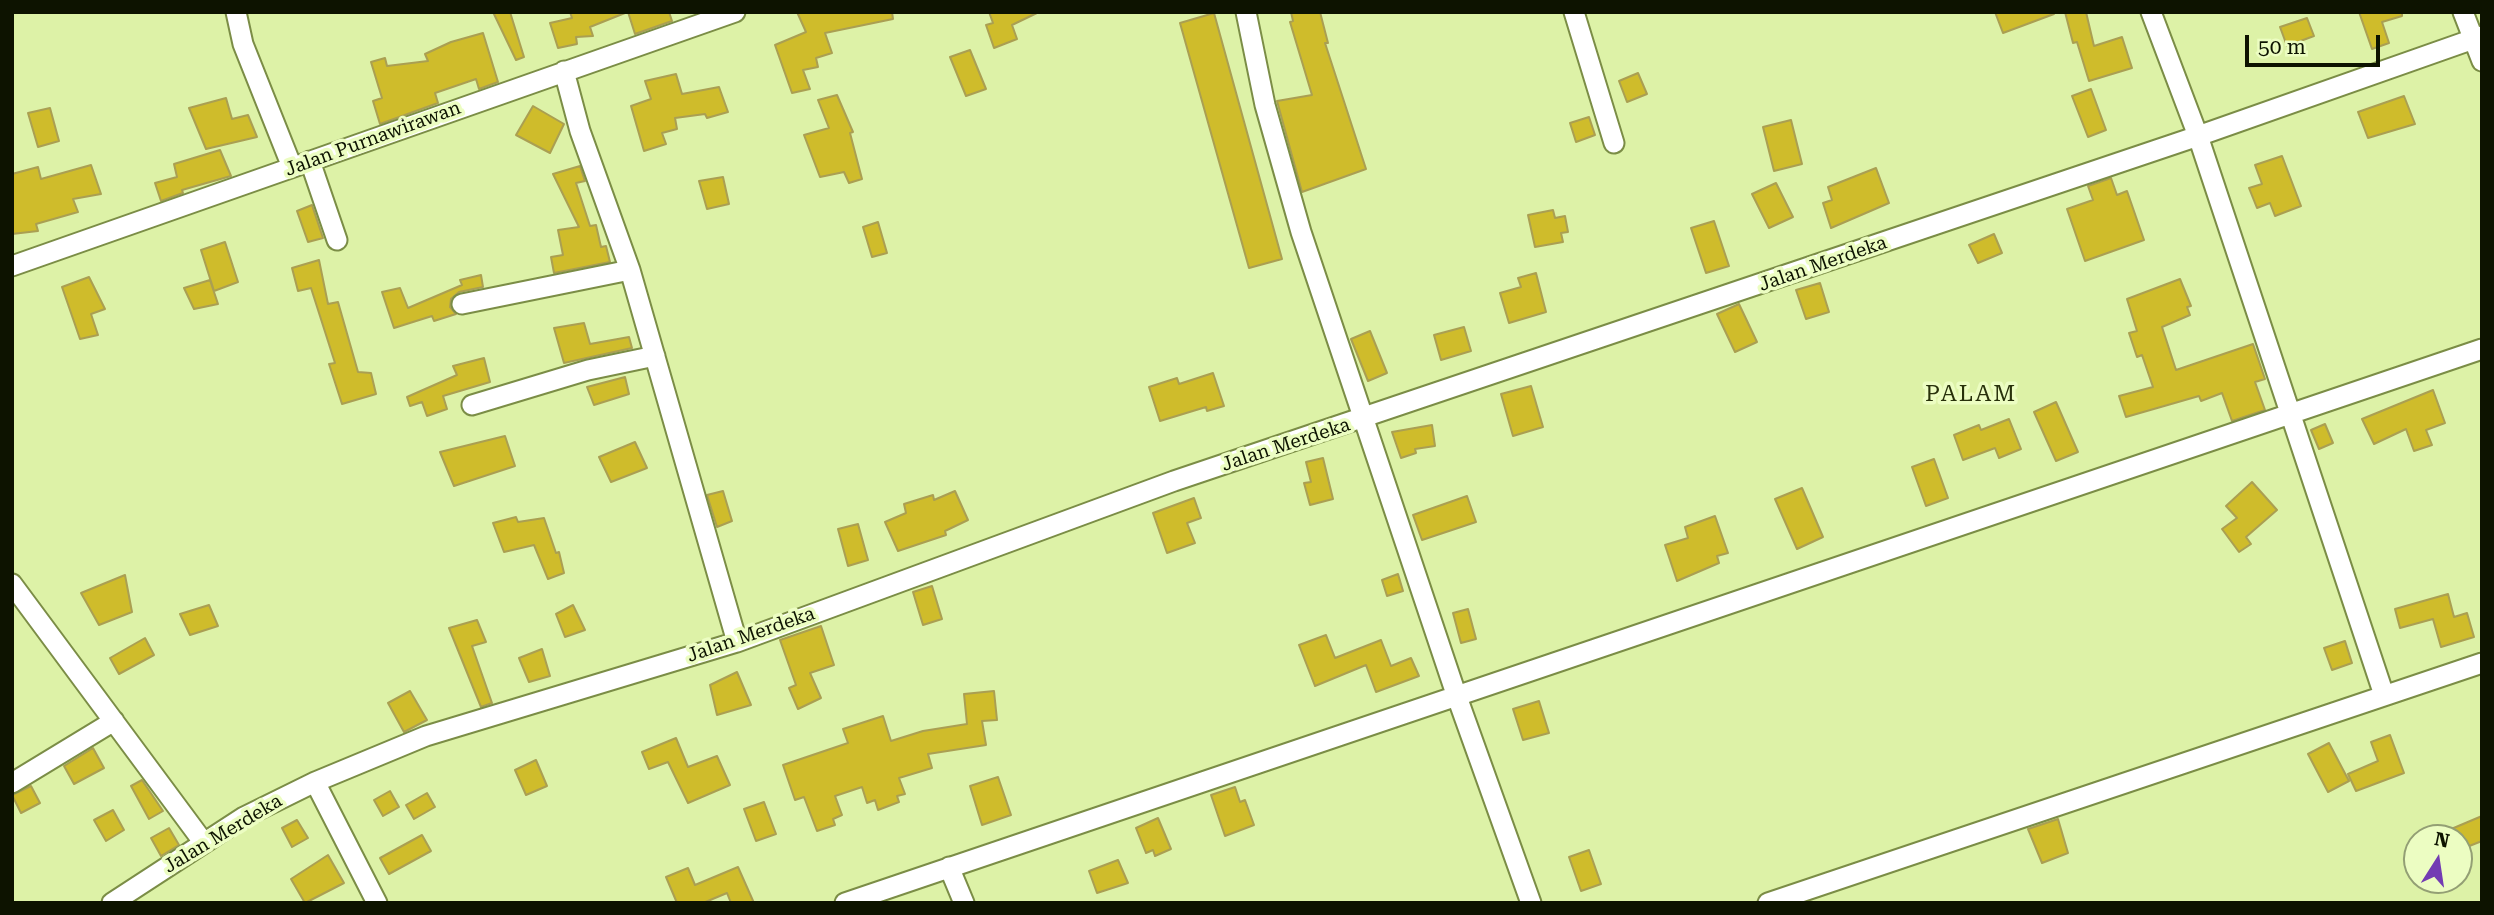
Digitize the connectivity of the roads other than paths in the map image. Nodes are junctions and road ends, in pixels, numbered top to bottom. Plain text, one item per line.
1 (236, 12) edge
2 (735, 12) edge
3 (1246, 12) edge
4 (1574, 12) edge
5 (2151, 12) edge
6 (2463, 12) edge
7 (2478, 38) edge
8 (2482, 61) edge
9 (565, 71) junction
10 (2197, 136) junction
11 (1614, 143) dead end
12 (301, 164) junction
13 (337, 240) dead end
14 (12, 266) edge
15 (630, 270) junction
16 (462, 304) dead end
17 (2482, 349) edge
18 (654, 356) junction
19 (472, 405) dead end
20 (2292, 415) junction
21 (1366, 419) junction
22 (12, 584) edge
23 (737, 642) junction
24 (2482, 663) edge
25 (1456, 694) junction
26 (2384, 695) junction
27 (114, 722) junction
28 (315, 782) junction
29 (12, 783) edge
30 (204, 843) junction
31 (949, 867) junction
32 (112, 903) edge
33 (377, 903) edge
34 (845, 903) edge
35 (964, 903) edge
36 (1531, 903) edge
37 (1769, 903) edge

1 - 12 street
2 - 9 street, Jalan Purnawirawan
3 - 21 street
4 - 11 street
5 - 10 street
6 - 7 street
7 - 8 street
7 - 10 street, Jalan Merdeka
9 - 12 street, Jalan Purnawirawan
9 - 15 street
10 - 20 street
10 - 21 street, Jalan Merdeka
12 - 13 street
12 - 14 street, Jalan Purnawirawan
15 - 16 street
15 - 18 street
17 - 20 street
18 - 19 street
18 - 23 street
20 - 25 street
20 - 26 street
21 - 23 street, Jalan Merdeka
21 - 25 street
22 - 27 street
23 - 28 street, Jalan Merdeka
24 - 26 street
25 - 31 street
25 - 36 street
26 - 37 street
27 - 29 street
27 - 30 street
28 - 30 street, Jalan Merdeka
28 - 33 street
30 - 32 street, Jalan Merdeka
31 - 34 street
31 - 35 street

